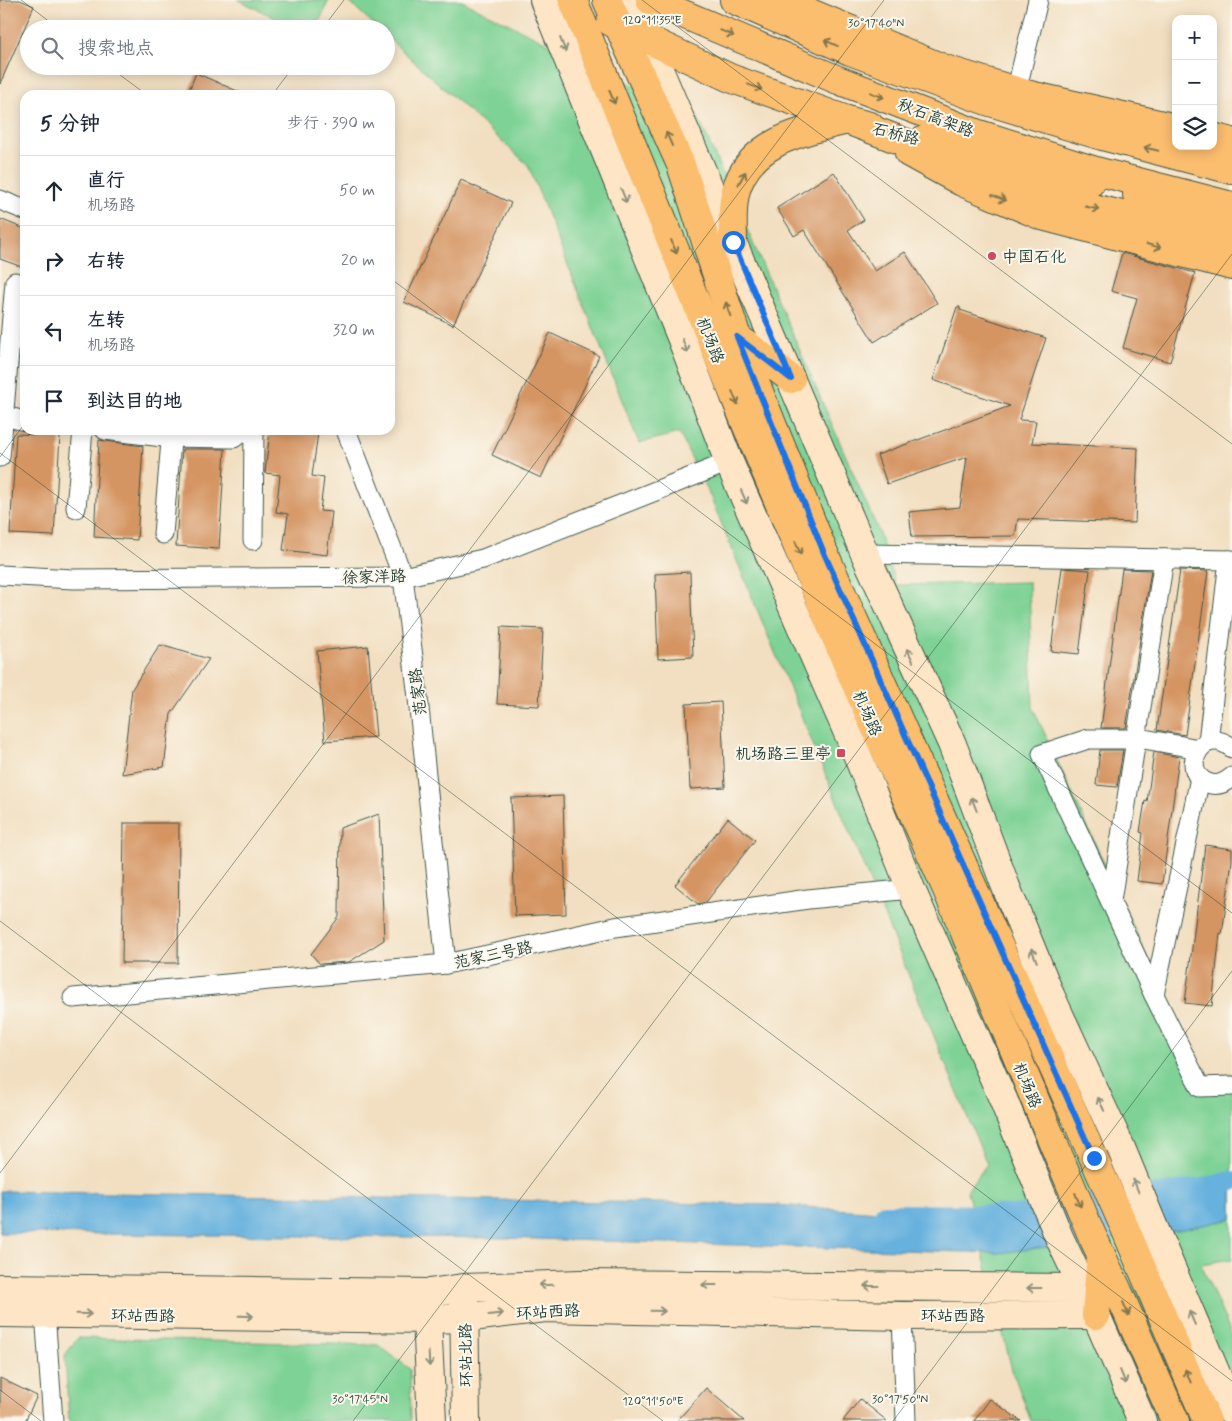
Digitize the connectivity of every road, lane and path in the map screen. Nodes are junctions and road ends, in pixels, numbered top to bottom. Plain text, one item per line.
1 (544, 0) edge
2 (607, 0) edge
3 (633, 0) edge
4 (650, 0) edge
5 (734, 0) edge
6 (778, 0) edge
7 (1038, 0) edge
8 (572, 1) edge
9 (618, 25) junction
10 (646, 39) junction
11 (1016, 92) junction
12 (847, 120) junction
13 (1172, 130) edge
14 (1217, 138) edge
15 (1232, 142) edge
16 (1217, 147) edge
17 (1232, 152) edge
18 (1232, 170) edge
19 (0, 200) edge
20 (1232, 206) edge
21 (20, 208) edge
22 (1232, 221) edge
23 (733, 242) junction
24 (1232, 242) edge
25 (1232, 266) edge
26 (13, 281) edge
27 (737, 337) junction
28 (791, 379) junction
29 (2, 415) edge
30 (20, 420) edge
31 (83, 435) edge
32 (172, 435) edge
33 (197, 435) edge
34 (237, 435) edge
35 (254, 435) edge
36 (348, 435) edge
37 (0, 457) edge
38 (729, 462) junction
39 (76, 508) dead end
40 (163, 534) dead end
41 (253, 540) dead end
42 (866, 554) junction
43 (1164, 559) junction
44 (1230, 560) edge
45 (0, 575) edge
46 (403, 577) junction
47 (1136, 739) junction
48 (1203, 746) junction
49 (1232, 748) edge
50 (1232, 777) edge
51 (1200, 778) junction
52 (911, 889) junction
53 (1110, 901) junction
54 (446, 964) junction
55 (1154, 996) junction
56 (73, 998) dead end
57 (1232, 1086) edge
58 (1096, 1244) junction
59 (0, 1288) edge
60 (463, 1288) junction
61 (1082, 1288) junction
62 (428, 1306) junction
63 (0, 1313) edge
64 (45, 1313) junction
65 (1096, 1315) junction
66 (902, 1316) junction
67 (464, 1318) junction
68 (1232, 1411) edge
69 (53, 1421) edge
70 (432, 1421) edge
71 (466, 1421) edge
72 (906, 1421) edge
73 (1142, 1421) edge
74 (1175, 1421) edge
75 (1207, 1421) edge

1 -> 38 main road, 机场路
2 - 9 main road, 机场路
3 - 10 main road
4 -> 20 main road, 秋石高架路
18 -> 5 main road, 秋石高架路
6 - 11 main road
7 - 11 street
8 - 9 main road, 石桥路
8 -> 58 main road, 机场路
9 - 10 main road, 石桥路
27 -> 9 main road, 机场路
10 -> 12 main road, 石桥路
10 - 23 main road
11 - 13 main road
12 - 22 main road, 石桥路
23 -> 12 main road
12 -> 24 main road
12 -> 25 main road
14 - 15 main road
16 - 17 main road
19 - 21 street
23 - 28 main road
26 - 29 street
27 - 28 main road
75 -> 27 main road, 机场路
28 - 42 main road
29 - 30 street
29 - 37 street
31 - 39 street
32 - 40 street
33 - 34 street
35 - 41 street
36 - 46 street, 范家路
38 - 46 street, 徐家洋路
38 -> 52 main road, 机场路
42 - 43 street
68 -> 42 main road
43 - 44 street
43 - 47 street
44 - 48 street
45 - 46 street, 徐家洋路
46 - 54 street, 范家路
47 - 48 street
47 - 53 street
47 - 53 street
48 - 49 street
48 - 51 street
50 - 51 street
51 - 55 street
52 - 54 street, 范家三号路
52 - 61 main road, 机场路
53 - 55 street
54 - 56 street, 范家三号路
55 - 57 street
58 - 65 main road
58 -> 74 main road, 机场路
59 - 62 main road, 环站西路
61 -> 60 main road, 环站西路
60 - 62 main road, 环站西路
60 - 67 main road, 环站北路
61 - 65 main road, 机场路
64 -> 62 main road, 环站西路
62 - 67 main road, 环站西路
62 -> 70 main road
63 - 64 main road, 环站西路
64 - 69 street
65 - 66 main road, 环站西路
65 -> 73 main road, 机场路
67 -> 66 main road, 环站西路
66 - 72 street
67 - 71 main road, 环站北路

